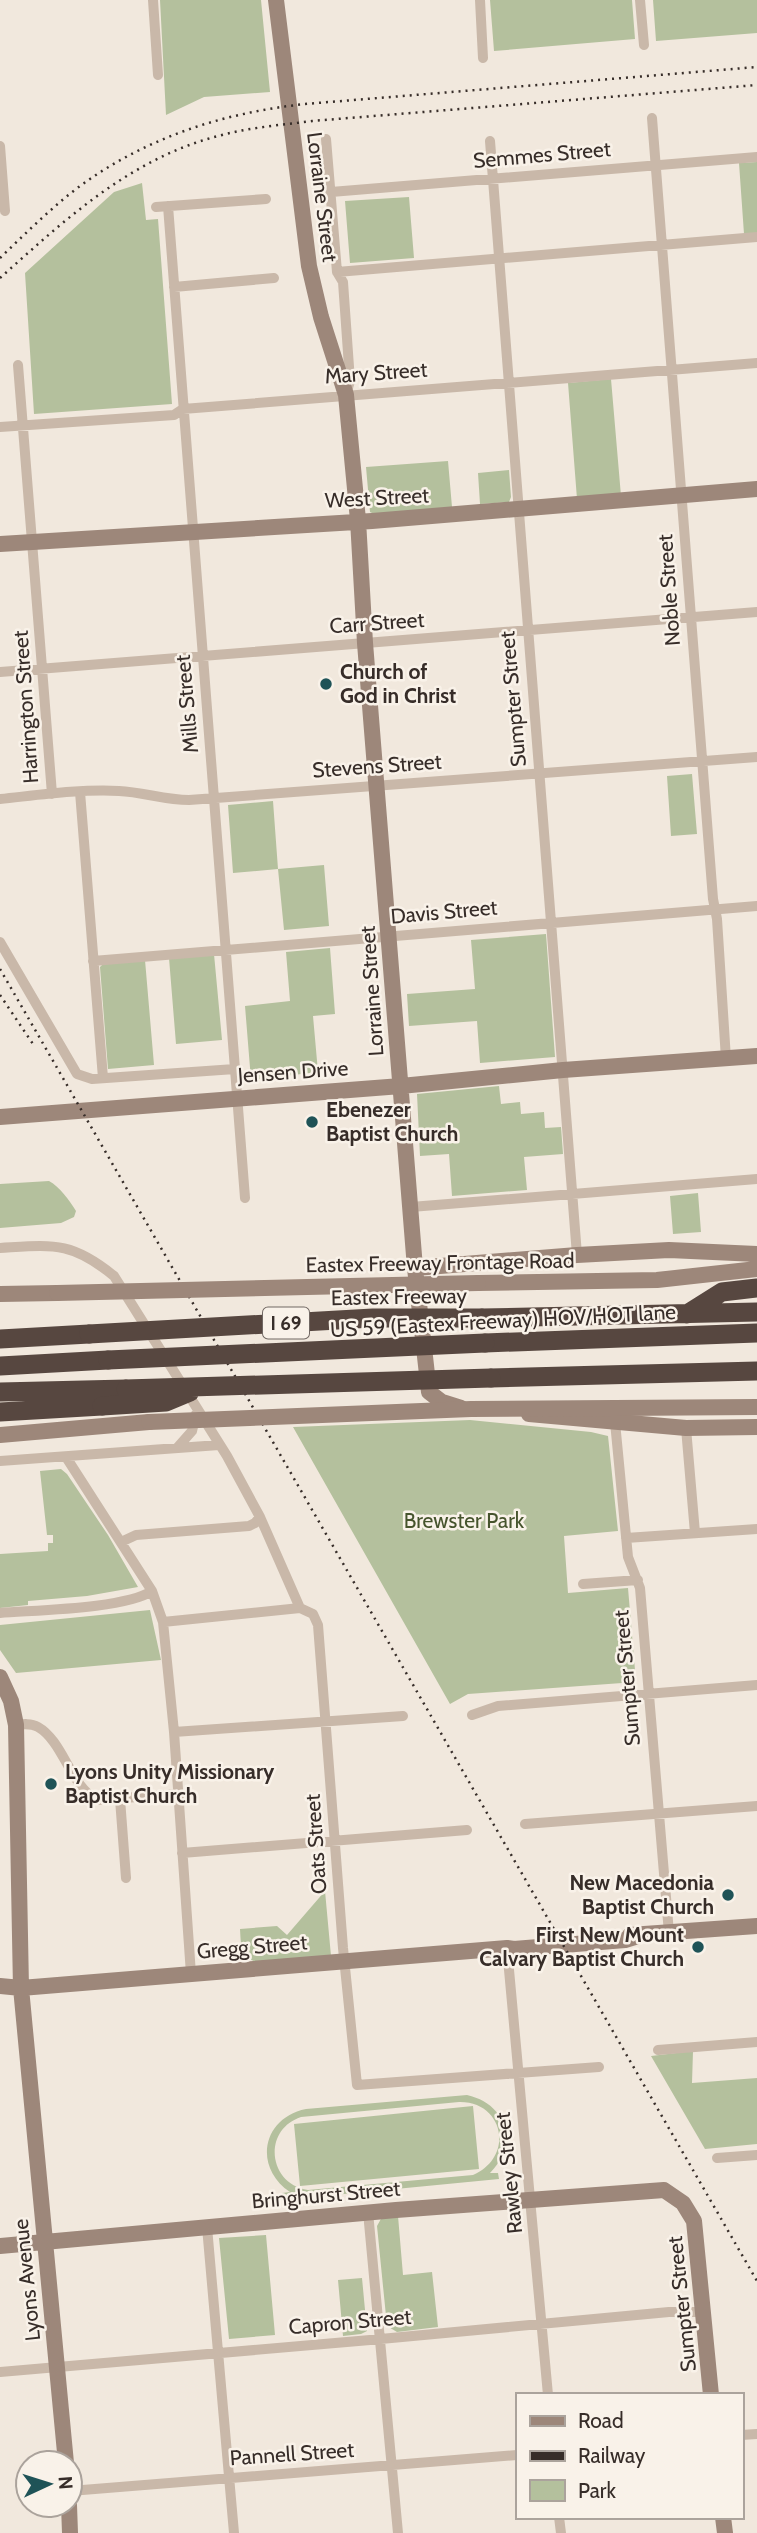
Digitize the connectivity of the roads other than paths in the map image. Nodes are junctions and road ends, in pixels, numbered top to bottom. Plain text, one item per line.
1 (153, 0) edge
2 (276, 0) edge
3 (480, 0) edge
4 (640, 0) edge
5 (644, 45) dead end
6 (483, 58) dead end
7 (158, 75) dead end
8 (652, 118) dead end
9 (326, 139) dead end
10 (490, 141) dead end
11 (0, 146) edge
12 (757, 157) edge
13 (656, 166) junction
14 (493, 178) junction
15 (331, 192) junction
16 (266, 199) dead end
17 (5, 211) dead end
18 (757, 237) edge
19 (662, 245) junction
20 (499, 259) junction
21 (337, 272) junction
22 (274, 278) dead end
23 (174, 286) junction
24 (757, 363) edge
25 (18, 365) dead end
26 (671, 369) junction
27 (509, 382) junction
28 (346, 395) junction
29 (184, 409) junction
30 (23, 425) junction
31 (0, 427) edge
32 (757, 489) edge
33 (681, 495) junction
34 (519, 509) junction
35 (358, 520) junction
36 (193, 531) junction
37 (32, 541) junction
38 (0, 544) edge
39 (757, 612) edge
40 (691, 617) junction
41 (528, 630) junction
42 (365, 643) junction
43 (203, 655) junction
44 (42, 670) junction
45 (0, 672) edge
46 (757, 757) edge
47 (702, 760) junction
48 (540, 773) junction
49 (377, 787) junction
50 (80, 792) junction
51 (52, 794) junction
52 (214, 798) junction
53 (0, 799) edge
54 (757, 906) edge
55 (714, 910) junction
56 (552, 922) junction
57 (389, 935) junction
58 (0, 942) edge
59 (226, 950) junction
60 (93, 961) junction
61 (757, 1056) edge
62 (726, 1059) junction
63 (235, 1069) junction
64 (563, 1070) junction
65 (103, 1078) junction
66 (401, 1086) junction
67 (237, 1097) junction
68 (0, 1118) edge
69 (757, 1179) edge
70 (573, 1195) junction
71 (246, 1198) dead end
72 (411, 1208) junction
73 (0, 1248) edge
74 (757, 1254) edge
75 (577, 1255) junction
76 (415, 1268) junction
77 (757, 1269) edge
78 (757, 1288) edge
79 (0, 1294) edge
80 (757, 1312) edge
81 (685, 1315) junction
82 (757, 1333) edge
83 (0, 1339) edge
84 (0, 1366) edge
85 (757, 1371) edge
86 (201, 1388) junction
87 (0, 1392) edge
88 (757, 1406) edge
89 (198, 1410) junction
90 (0, 1412) edge
91 (615, 1422) junction
92 (757, 1427) edge
93 (686, 1428) junction
94 (0, 1435) edge
95 (219, 1445) junction
96 (177, 1447) junction
97 (66, 1457) junction
98 (0, 1461) edge
99 (260, 1517) junction
100 (757, 1529) edge
101 (695, 1533) junction
102 (626, 1538) junction
103 (121, 1542) junction
104 (638, 1580) junction
105 (583, 1584) dead end
106 (152, 1591) junction
107 (300, 1608) junction
108 (0, 1613) edge
109 (163, 1622) junction
110 (0, 1677) edge
111 (757, 1685) edge
112 (650, 1694) junction
113 (472, 1715) dead end
114 (403, 1716) dead end
115 (326, 1721) junction
116 (16, 1725) junction
117 (174, 1732) junction
118 (178, 1794) junction
119 (120, 1799) junction
120 (757, 1806) edge
121 (659, 1813) junction
122 (525, 1824) dead end
123 (467, 1830) dead end
124 (335, 1840) junction
125 (182, 1853) junction
126 (126, 1878) dead end
127 (757, 1926) edge
128 (669, 1933) junction
129 (508, 1948) junction
130 (344, 1959) junction
131 (191, 1974) junction
132 (0, 1986) edge
133 (21, 1988) junction
134 (757, 2042) edge
135 (658, 2050) dead end
136 (599, 2067) dead end
137 (518, 2073) junction
138 (757, 2155) edge
139 (717, 2158) dead end
140 (656, 2190) joint
141 (530, 2200) junction
142 (368, 2212) junction
143 (207, 2227) junction
144 (44, 2241) junction
145 (0, 2246) edge
146 (704, 2312) junction
147 (542, 2323) junction
148 (380, 2339) junction
149 (218, 2353) junction
150 (57, 2366) junction
151 (0, 2372) edge
152 (548, 2393) edge
153 (711, 2393) edge
154 (64, 2449) edge
155 (516, 2455) edge
156 (391, 2466) junction
157 (230, 2477) junction
158 (84, 2490) edge
159 (234, 2533) edge
160 (398, 2533) edge

1 - 7 street
2 - 28 main road, Lorraine Street
3 - 6 street
4 - 5 street
8 - 13 street, Noble Street
9 - 15 street, Lorraine Street
10 - 14 street, Sumpter Street
11 - 17 street
12 - 13 street, Semmes Street
13 - 14 street, Semmes Street
13 - 19 street, Noble Street
14 - 15 street, Semmes Street
14 - 20 street, Sumpter Street
15 - 21 street, Lorraine Street
16 - 23 street, Mills Street
18 - 19 street
19 - 20 street
19 - 26 street, Noble Street
20 - 21 street
20 - 27 street, Sumpter Street
21 - 28 street, Lorraine Street
22 - 23 street
23 - 29 street, Mills Street
24 - 26 street, Mary Street
25 - 30 street, Harrington Street
26 - 27 street, Mary Street
26 - 33 street, Noble Street
27 - 28 street, Mary Street
27 - 34 street, Sumpter Street
28 - 29 street, Mary Street
28 - 35 main road, Lorraine Street
29 - 30 street, Mary Street
29 - 36 street, Mills Street
30 - 31 street, Mary Street
30 - 37 street, Harrington Street
32 - 33 main road, West Street
33 - 34 main road, West Street
33 - 40 street, Noble Street
34 - 35 main road, West Street
34 - 41 street, Sumpter Street
35 - 36 main road, West Street
35 - 42 main road, Lorraine Street
36 - 37 main road, West Street
36 - 43 street, Mills Street
37 - 38 main road, West Street
37 - 44 street, Harrington Street
39 - 40 street, Carr Street
40 - 41 street, Carr Street
40 - 47 street, Noble Street
41 - 42 street, Carr Street
41 - 48 street, Sumpter Street
42 - 43 street, Carr Street
42 - 49 main road, Lorraine Street
43 - 44 street, Carr Street
43 - 52 street, Mills Street
44 - 45 street, Carr Street
44 - 51 street, Harrington Street
46 - 47 street, Stevens Street
47 - 48 street, Stevens Street
47 - 55 street, Noble Street
48 - 49 street, Stevens Street
48 - 56 street, Sumpter Street
49 - 52 street, Stevens Street
49 - 57 main road, Lorraine Street
50 - 51 street, Stevens Street
50 - 52 street, Stevens Street
50 - 60 street
51 - 53 street, Stevens Street
52 - 59 street, Mills Street
54 - 55 street, Davis Street
55 - 56 street, Davis Street
55 - 62 street, Noble Street
56 - 57 street, Davis Street
56 - 64 street, Sumpter Street
57 - 59 street, Davis Street
57 - 66 main road, Lorraine Street
58 - 65 street
59 - 60 street, Davis Street
59 - 63 street, Mills Street
60 - 65 street
61 - 62 main road, Jensen Drive
62 - 64 main road, Jensen Drive
63 - 65 street
63 - 67 street, Mills Street
64 - 66 main road, Jensen Drive
64 - 70 street, Sumpter Street
66 - 67 main road, Jensen Drive
66 - 72 main road, Lorraine Street
67 - 68 main road, Jensen Drive
67 - 71 street, Mills Street
69 - 70 street
70 - 72 street
70 - 75 street, Sumpter Street
72 - 76 main road, Lorraine Street
73 - 89 street
74 - 75 main road
75 - 76 main road
76 - 91 main road, Lorraine Street
77 - 79 main road, Eastex Freeway Frontage Road, bridge
78 - 81 highway
80 - 81 highway, Eastex Freeway / I 69
81 - 83 highway, Eastex Freeway / I 69, bridge
82 - 84 highway, US 59 (Eastex Freeway) HOV/HOT lane, bridge
85 - 86 highway, bridge
86 - 87 highway, bridge
86 - 90 highway, bridge
88 - 94 main road, bridge
89 - 95 street
89 - 96 street
91 - 93 main road
91 - 102 street, Sumpter Street
92 - 93 main road
93 - 101 street
95 - 96 street
95 - 99 street, Oats Street
96 - 97 street
97 - 98 street
97 - 103 street
99 - 103 street
99 - 107 street, Oats Street
100 - 101 street
101 - 102 street
102 - 104 street, Sumpter Street
103 - 106 street
104 - 105 street
104 - 112 street, Sumpter Street
106 - 108 street
106 - 109 street
107 - 109 street
107 - 115 street, Oats Street
109 - 117 street
110 - 116 main road, Lyons Avenue
111 - 112 street
112 - 113 street
112 - 121 street, Sumpter Street
114 - 115 street
115 - 117 street
115 - 124 street, Oats Street
116 - 119 street
116 - 133 main road, Lyons Avenue
117 - 118 street
118 - 119 street
118 - 125 street
119 - 126 street
120 - 121 street
121 - 122 street
121 - 128 street, Sumpter Street
123 - 124 street
124 - 125 street
124 - 130 street, Oats Street
125 - 131 street
127 - 128 main road, Gregg Street
128 - 129 main road, Gregg Street
129 - 130 main road, Gregg Street
129 - 137 street, Rawley Street
130 - 131 main road, Gregg Street
130 - 137 street, Oats Street
131 - 133 main road, Gregg Street
132 - 133 main road, Gregg Street
133 - 144 main road, Lyons Avenue
134 - 135 street
136 - 137 street
137 - 141 street, Rawley Street
138 - 139 street
140 - 141 main road, Bringhurst Street
140 - 146 main road, Sumpter Street
141 - 142 main road, Bringhurst Street
141 - 147 street, Rawley Street
142 - 143 main road, Bringhurst Street
142 - 148 street
143 - 144 main road, Bringhurst Street
143 - 149 street
144 - 145 main road, Bringhurst Street
144 - 150 main road, Lyons Avenue
146 - 147 street, Capron Street
146 - 153 main road, Sumpter Street
147 - 148 street, Capron Street
147 - 152 street, Rawley Street
148 - 149 street, Capron Street
148 - 156 street
149 - 150 street, Capron Street
149 - 157 street
150 - 151 street, Capron Street
150 - 154 main road, Lyons Avenue
155 - 156 street, Pannell Street
156 - 157 street, Pannell Street
156 - 160 street
157 - 158 street, Pannell Street
157 - 159 street

